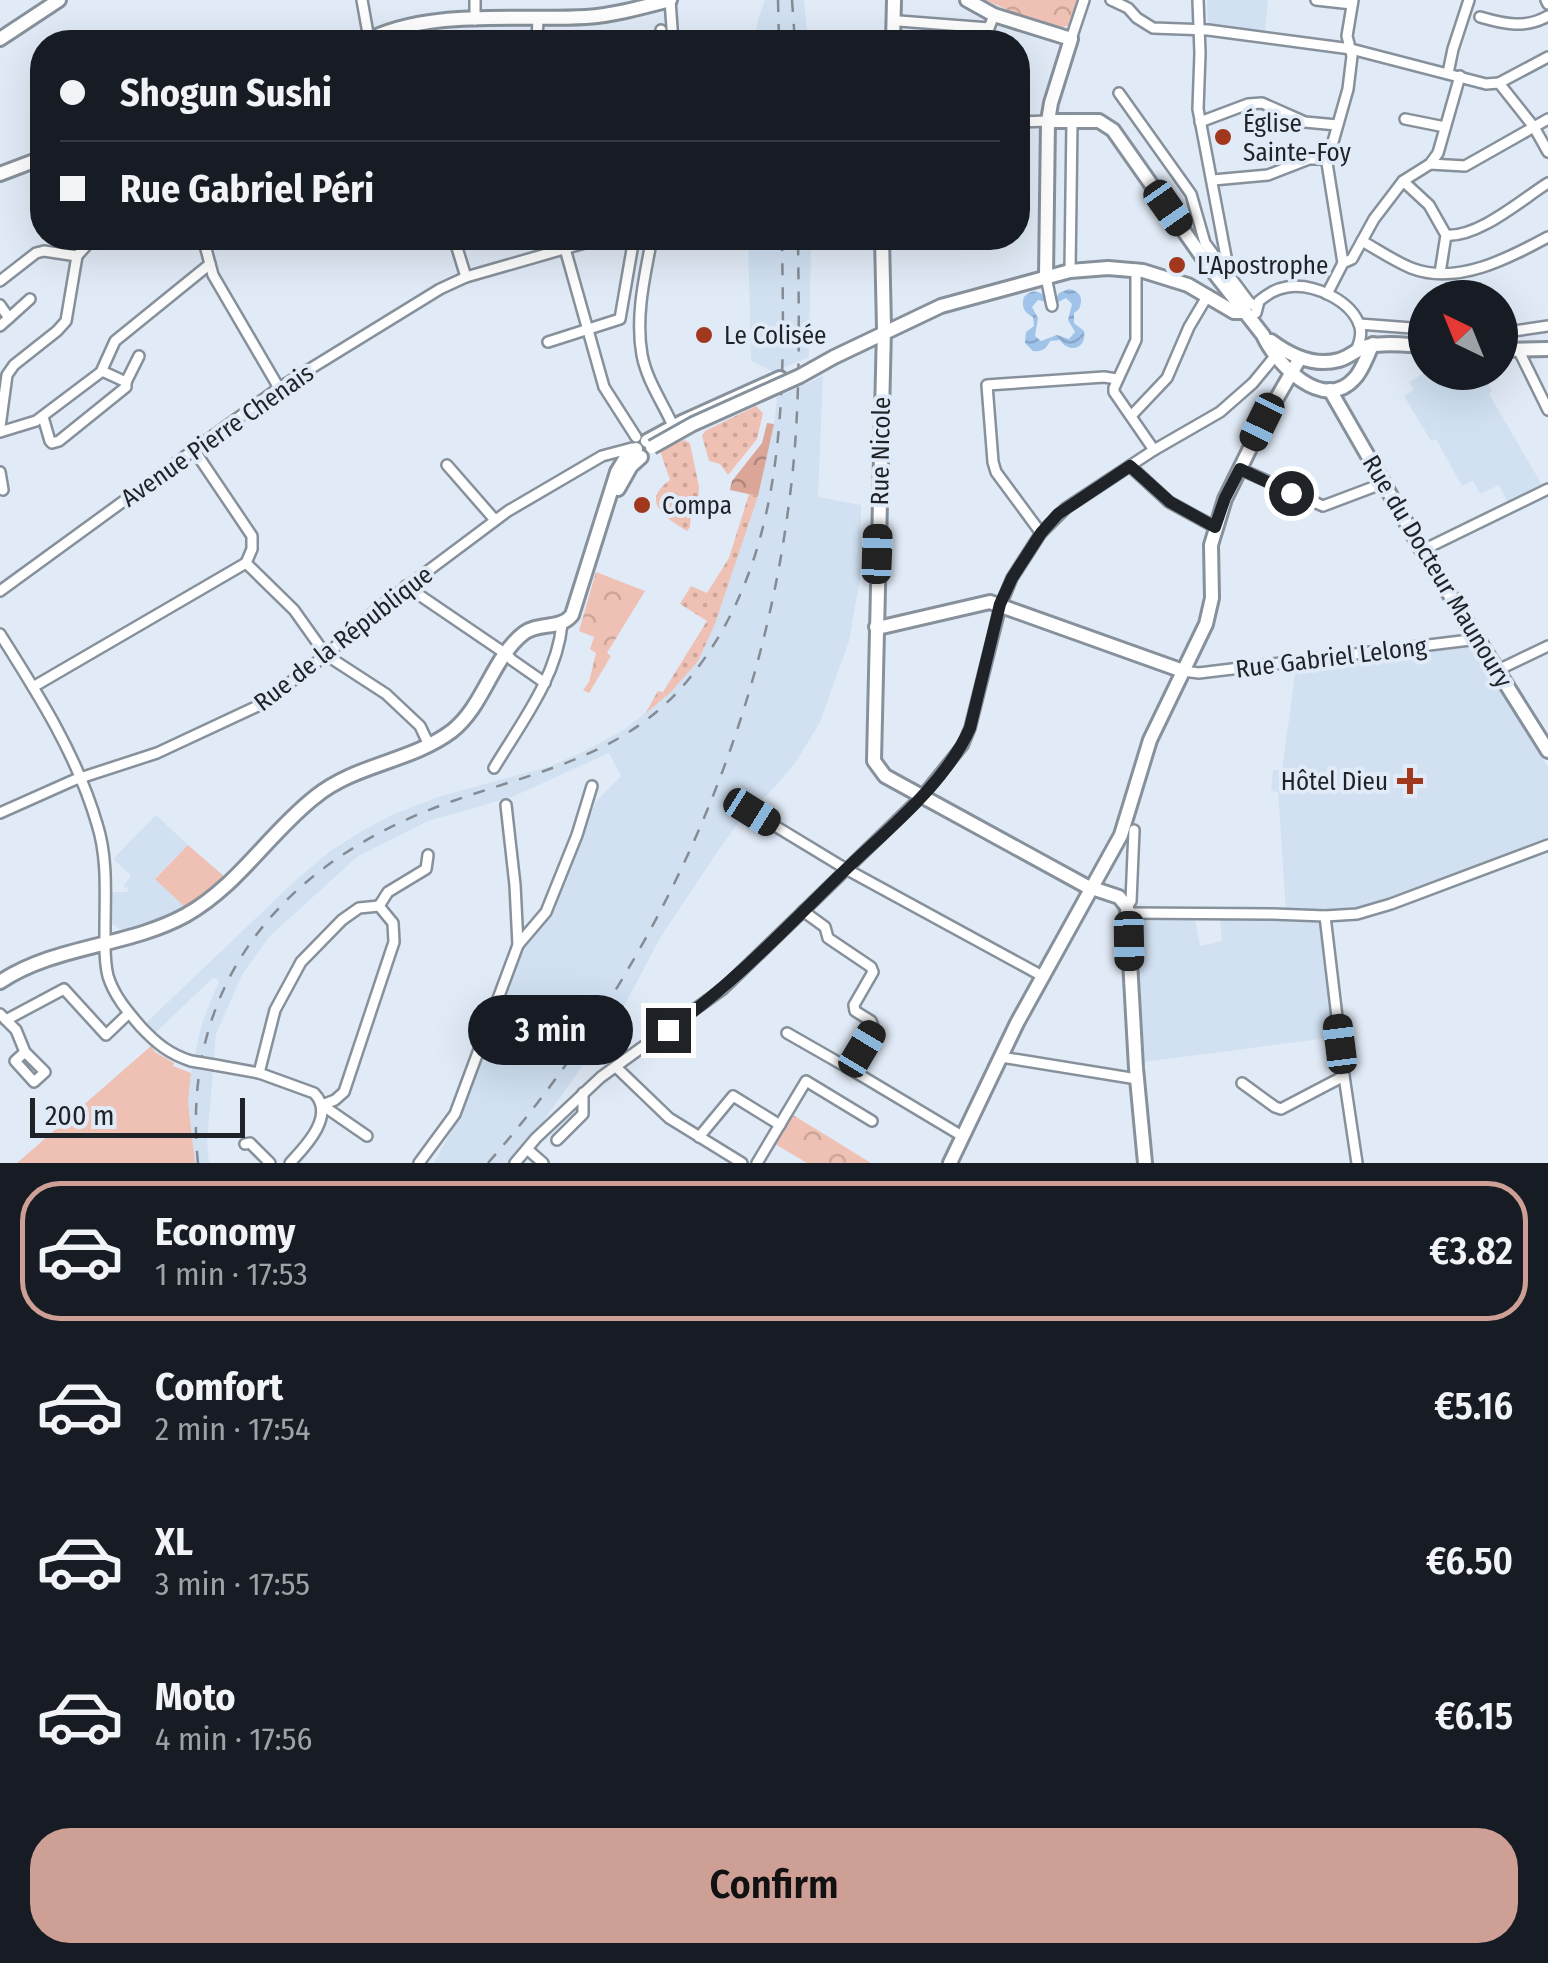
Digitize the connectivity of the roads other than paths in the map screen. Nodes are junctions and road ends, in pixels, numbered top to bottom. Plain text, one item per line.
1 (59, 0) edge
2 (362, 0) edge
3 (475, 0) edge
4 (670, 0) edge
5 (894, 0) edge
6 (966, 0) edge
7 (1084, 0) edge
8 (1111, 0) edge
9 (1198, 0) edge
10 (1316, 0) edge
11 (1470, 0) edge
12 (1352, 2) edge
13 (994, 16) junction
14 (1548, 16) edge
15 (1480, 17) dead end
16 (538, 18) junction
17 (475, 20) junction
18 (899, 21) dead end
19 (366, 30) edge
20 (397, 30) edge
21 (538, 30) edge
22 (671, 30) edge
23 (893, 30) edge
24 (1200, 31) junction
25 (0, 39) edge
26 (1071, 39) junction
27 (1351, 49) junction
28 (1548, 58) edge
29 (1448, 72) junction
30 (1460, 76) junction
31 (1499, 82) junction
32 (1119, 93) dead end
33 (1405, 119) dead end
34 (1548, 120) edge
35 (1048, 121) junction
36 (1072, 121) junction
37 (1030, 122) edge
38 (1200, 122) junction
39 (1338, 125) junction
40 (1534, 126) junction
41 (1445, 128) junction
42 (1547, 146) edge
43 (1328, 158) junction
44 (1436, 161) junction
45 (30, 163) edge
46 (0, 174) edge
47 (1213, 180) junction
48 (1403, 181) junction
49 (1548, 183) edge
50 (1446, 234) junction
51 (1548, 237) edge
52 (1362, 241) junction
53 (82, 250) edge
54 (206, 250) edge
55 (458, 250) edge
56 (542, 250) edge
57 (566, 250) edge
58 (632, 250) edge
59 (650, 250) edge
60 (882, 250) edge
61 (77, 256) junction
62 (1343, 263) junction
63 (210, 264) junction
64 (1136, 270) junction
65 (1070, 272) junction
66 (1440, 273) junction
67 (1222, 275) junction
68 (466, 277) junction
69 (1046, 277) junction
70 (0, 281) edge
71 (1327, 294) junction
72 (1208, 295) junction
73 (30, 299) dead end
74 (1052, 302) dead end
75 (0, 306) edge
76 (1250, 310) junction
77 (10, 318) junction
78 (1359, 324) junction
79 (0, 326) edge
80 (1548, 326) edge
81 (1408, 328) edge
82 (589, 330) junction
83 (1518, 330) edge
84 (1259, 331) junction
85 (883, 335) junction
86 (548, 342) dead end
87 (1373, 344) junction
88 (1408, 345) edge
89 (1548, 349) edge
90 (1519, 351) joint
91 (1351, 354) junction
92 (1276, 355) junction
93 (139, 356) dead end
94 (834, 357) junction
95 (1300, 358) junction
96 (102, 370) junction
97 (3, 372) edge
98 (1291, 372) junction
99 (1356, 378) junction
100 (1116, 379) junction
101 (126, 382) junction
102 (279, 388) junction
103 (1330, 390) junction
104 (1548, 410) edge
105 (1131, 416) junction
106 (43, 417) junction
107 (673, 426) junction
108 (0, 429) edge
109 (641, 446) junction
110 (194, 450) junction
111 (1154, 450) junction
112 (446, 465) dead end
113 (1130, 466) junction
114 (1240, 469) junction
115 (0, 472) edge
116 (1384, 482) junction
117 (1548, 489) edge
118 (2, 490) dead end
119 (495, 520) junction
120 (1215, 527) junction
121 (1041, 533) junction
122 (1422, 550) junction
123 (246, 564) junction
124 (406, 586) junction
125 (0, 591) edge
126 (1000, 604) junction
127 (562, 624) junction
128 (876, 627) junction
129 (0, 634) edge
130 (1478, 639) junction
131 (1548, 646) edge
132 (326, 654) junction
133 (506, 654) junction
134 (1498, 670) junction
135 (1183, 671) junction
136 (545, 683) junction
137 (33, 687) junction
138 (428, 744) junction
139 (1548, 751) edge
140 (494, 768) dead end
141 (81, 778) junction
142 (592, 786) dead end
143 (922, 796) junction
144 (506, 805) dead end
145 (752, 812) dead end
146 (0, 813) edge
147 (1134, 830) dead end
148 (1548, 844) edge
149 (428, 855) dead end
150 (846, 870) junction
151 (1100, 875) junction
152 (1093, 889) junction
153 (1113, 895) junction
154 (379, 906) junction
155 (1128, 910) junction
156 (803, 912) junction
157 (1326, 916) junction
158 (105, 944) junction
159 (518, 945) junction
160 (1044, 977) junction
161 (0, 982) edge
162 (129, 1013) junction
163 (3, 1017) edge
164 (787, 1033) dead end
165 (26, 1052) dead end
166 (1000, 1057) junction
167 (616, 1066) junction
168 (850, 1069) junction
169 (258, 1073) junction
170 (1344, 1076) junction
171 (1137, 1079) junction
172 (1242, 1083) dead end
173 (583, 1092) junction
174 (322, 1105) junction
175 (872, 1121) dead end
176 (780, 1125) junction
177 (368, 1136) dead end
178 (962, 1136) junction
179 (699, 1137) junction
180 (557, 1140) dead end
181 (245, 1144) dead end
182 (527, 1149) junction
183 (270, 1163) edge
184 (290, 1163) edge
185 (420, 1163) edge
186 (516, 1163) edge
187 (542, 1163) edge
188 (742, 1163) edge
189 (757, 1163) edge
190 (950, 1163) edge
191 (1145, 1163) edge
192 (1357, 1163) edge

1 - 25 main road
2 - 19 street
3 - 17 street
4 - 16 main road
4 - 22 street
5 - 23 main road
6 - 13 main road
7 - 26 street
8 - 24 street
9 - 24 street
10 - 12 street
11 - 29 street
12 - 27 street
13 - 18 street
13 - 26 main road
14 - 15 street
16 - 17 main road
16 - 21 street
17 - 20 main road
24 - 27 street
24 - 38 street
26 - 35 main road
27 - 29 street
27 - 39 street
28 - 31 street
29 - 30 street
30 - 31 street
30 - 41 street
31 - 40 street
32 - 67 street
33 - 41 street
34 - 40 street
35 - 36 main road
35 - 37 street
35 - 69 main road
36 - 65 street
36 - 67 main road
38 - 39 street
38 - 47 street
39 - 43 street
40 - 42 street
40 - 44 street
41 - 44 street
43 - 47 street
43 - 62 street
44 - 48 street
45 - 46 main road
47 - 67 street
48 - 50 street
48 - 52 street
49 - 50 street
50 - 66 street
51 - 66 street
52 - 62 street
52 - 66 street
53 - 61 street
54 - 63 street
55 - 68 street
56 - 68 street, Avenue Pierre Chenais
57 - 82 street
58 - 82 street
59 - 107 street
60 - 85 main road, Rue Nicole
61 - 70 street
61 - 97 street
62 - 71 street
63 - 96 street
63 - 102 street
64 - 65 main road
64 - 72 main road
64 - 100 street
65 - 69 main road
67 - 76 main road
68 - 102 street, Avenue Pierre Chenais
69 - 74 street
69 - 85 main road
71 - 76 street
71 - 78 street
72 - 76 main road
72 - 105 street
73 - 77 street
75 - 77 street
76 - 84 main road
77 - 79 street
78 - 81 street
78 - 91 street
80 - 83 street
82 - 86 street
82 - 109 street
84 - 92 main road
84 - 95 main road
85 - 94 main road
85 - 128 main road, Rue Nicole
87 - 88 main road
87 - 91 main road
87 - 99 main road
89 - 90 main road
90 - 104 street
91 - 95 main road
91 - 99 main road
92 - 98 main road
92 - 111 street
93 - 101 street
94 - 107 main road, bridge
94 - 109 main road, bridge
95 - 98 main road
96 - 101 street
96 - 106 street
97 - 108 street
98 - 103 main road
98 - 114 main road
99 - 103 main road
100 - 105 street
100 - 121 street
101 - 106 street
102 - 110 street, Avenue Pierre Chenais
103 - 116 main road, Rue du Docteur Maunoury
105 - 111 street
106 - 108 street
107 - 109 main road
109 - 119 street, Rue de la République
109 - 127 main road
110 - 123 street
110 - 125 street, Avenue Pierre Chenais
111 - 113 street
112 - 119 street
113 - 120 street
113 - 121 street
114 - 116 street
114 - 120 main road
115 - 118 street
116 - 122 main road, Rue du Docteur Maunoury
117 - 122 street
119 - 124 street, Rue de la République
120 - 135 main road
121 - 126 street
122 - 130 main road, Rue du Docteur Maunoury
123 - 132 street
123 - 137 street
124 - 132 street, Rue de la République
124 - 133 street
126 - 128 main road
126 - 135 main road
126 - 143 street
127 - 133 main road
127 - 136 street
128 - 143 main road, Rue Nicole
129 - 137 street
130 - 134 main road, Rue du Docteur Maunoury
130 - 135 street, Rue Gabriel Lelong
131 - 134 street
132 - 138 street
132 - 141 street, Rue de la République
133 - 136 street
133 - 138 main road
134 - 139 main road, Rue du Docteur Maunoury
135 - 151 main road
136 - 140 street
137 - 141 street
138 - 158 main road
141 - 146 street, Rue de la République
141 - 158 street
142 - 159 street
143 - 150 street
143 - 152 main road
144 - 159 street
145 - 150 street
147 - 155 street
148 - 157 street
149 - 154 street
150 - 156 street
150 - 160 street
151 - 152 main road
151 - 153 main road
152 - 153 main road
152 - 160 main road
153 - 155 main road
154 - 169 street
154 - 174 street
155 - 157 street
155 - 171 main road
156 - 167 street
156 - 168 street
157 - 170 street
158 - 161 main road
158 - 162 street
159 - 185 street
160 - 166 main road
162 - 163 street
162 - 169 street, bridge
163 - 165 street
164 - 168 street
166 - 171 street
166 - 178 main road
167 - 173 street
167 - 179 street
168 - 178 street
169 - 174 street
170 - 172 street
170 - 192 street
171 - 191 main road
173 - 180 street
173 - 182 street
174 - 177 street
174 - 184 street
175 - 176 street
176 - 179 street
176 - 189 street
178 - 190 main road
179 - 188 street
181 - 183 street
182 - 186 street
182 - 187 street

